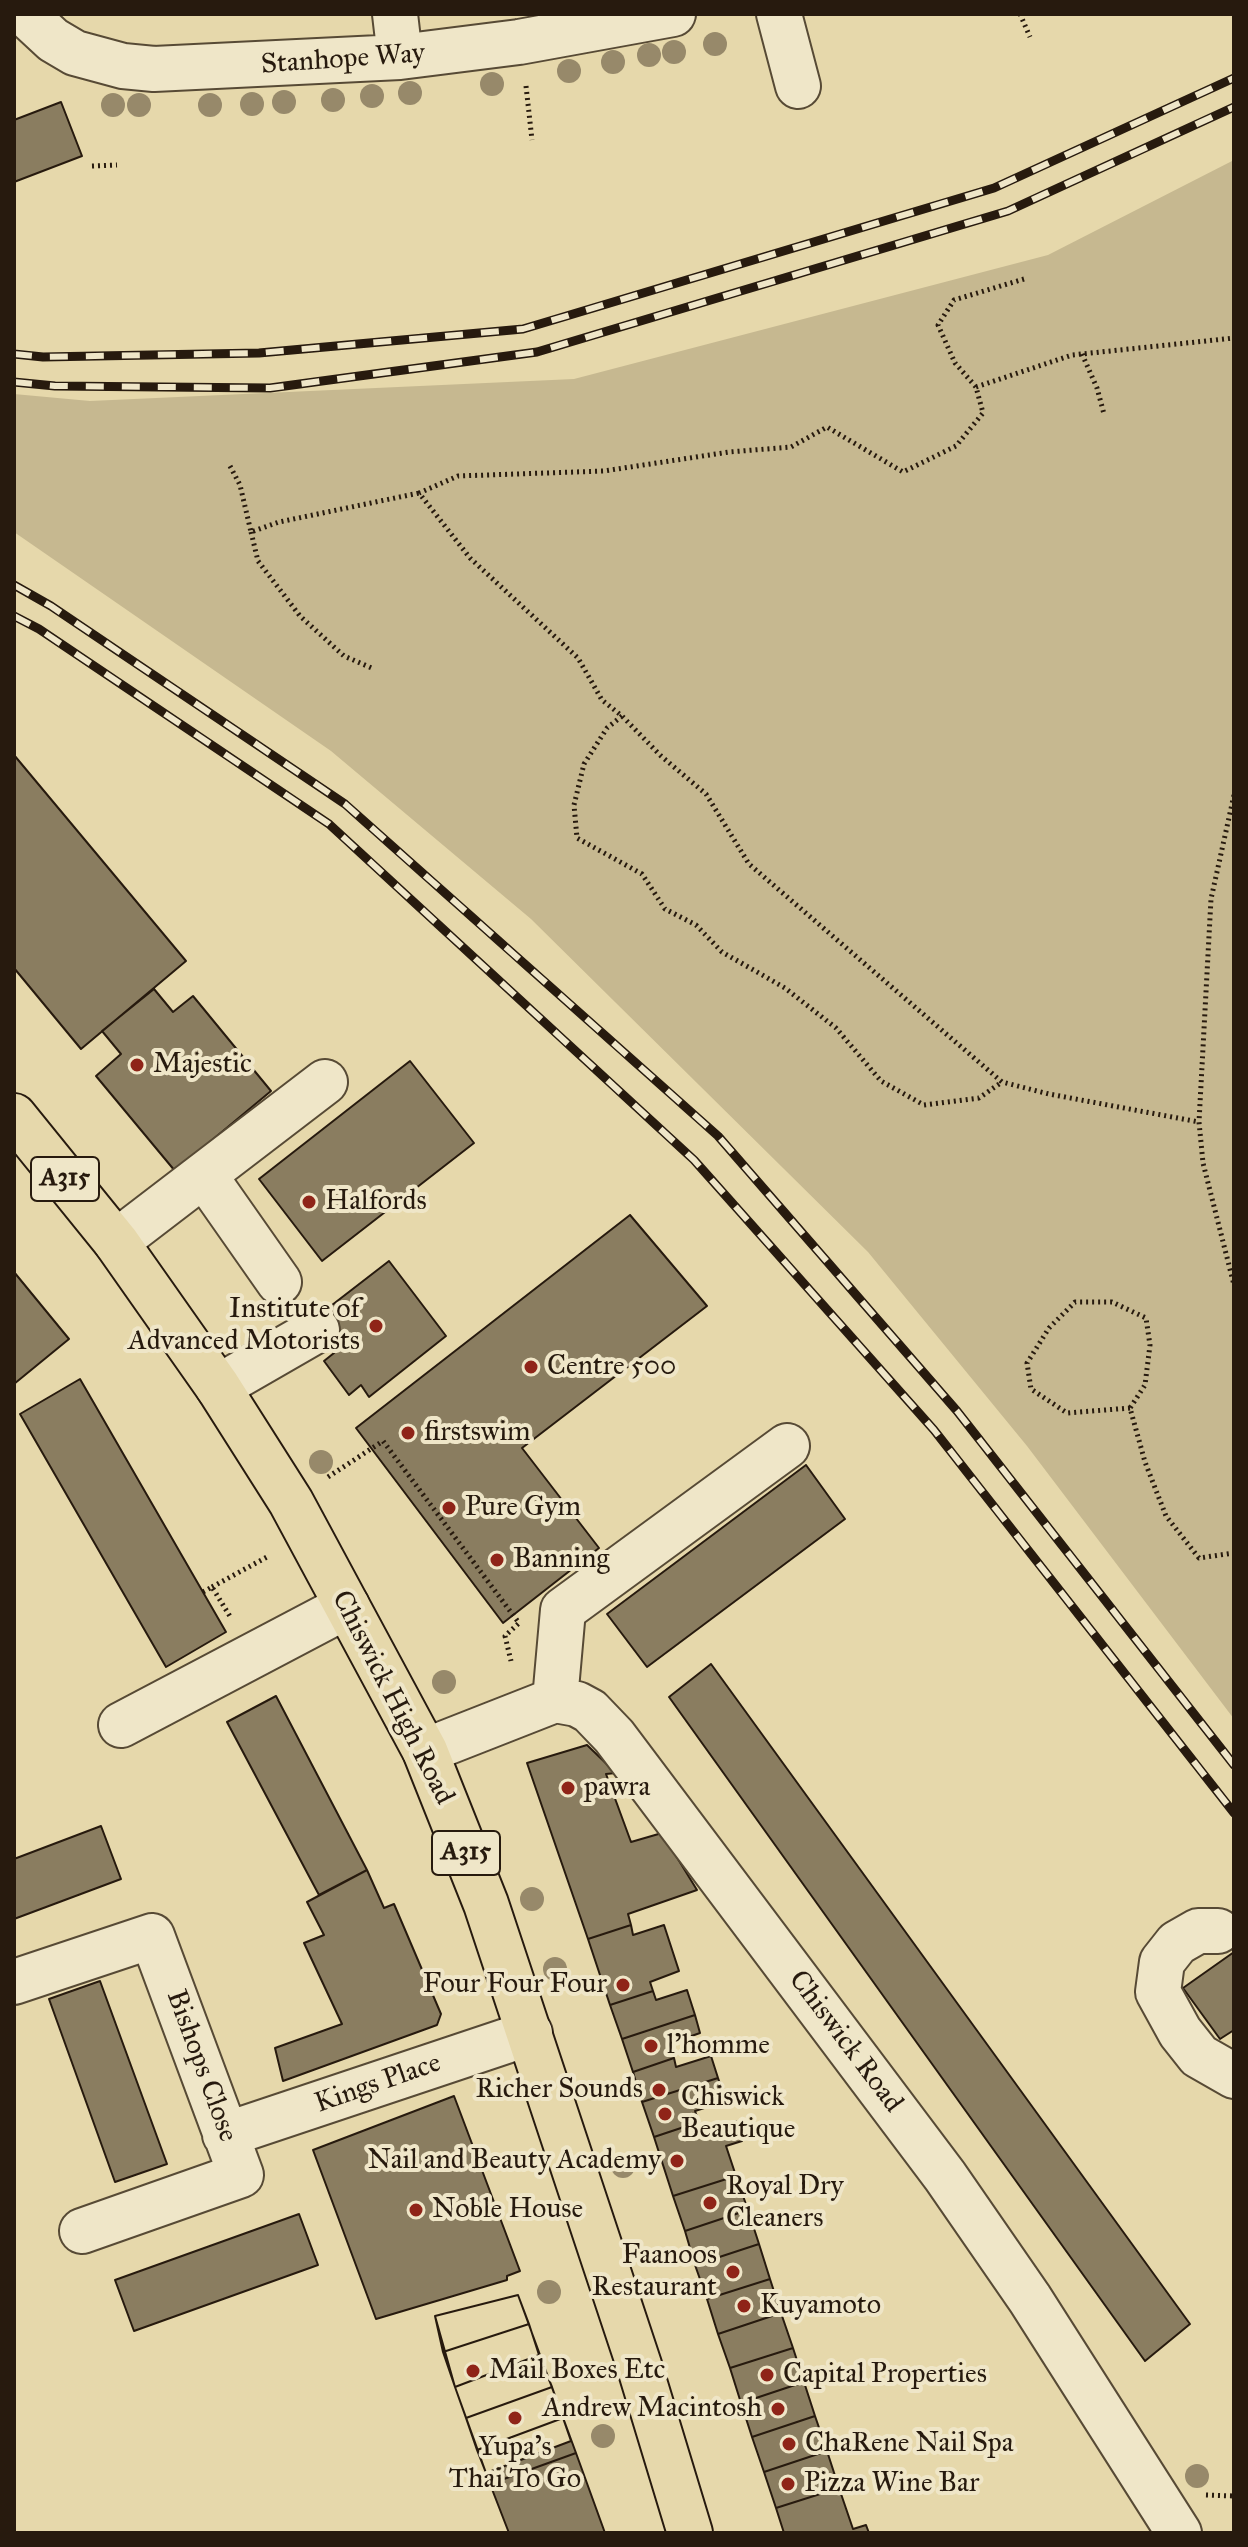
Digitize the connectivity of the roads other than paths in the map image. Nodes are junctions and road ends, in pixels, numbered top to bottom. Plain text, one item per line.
1 (395, 14) edge
2 (779, 14) edge
3 (654, 16) edge
4 (23, 23) edge
5 (400, 57) junction
6 (798, 86) dead end
7 (325, 1082) dead end
8 (14, 1116) edge
9 (204, 1175) junction
10 (116, 1242) junction
11 (279, 1282) dead end
12 (317, 1330) dead end
13 (218, 1387) junction
14 (787, 1446) dead end
15 (347, 1606) junction
16 (539, 1705) junction
17 (121, 1725) dead end
18 (425, 1751) junction
19 (1218, 1931) dead end
20 (14, 1982) edge
21 (530, 2033) junction
22 (1234, 2076) edge
23 (225, 2135) junction
24 (82, 2231) dead end
25 (691, 2530) edge
26 (1179, 2533) edge

1 - 5 street
2 - 6 street
3 - 5 street, Stanhope Way
4 - 5 street, Stanhope Way
7 - 9 street
8 - 10 main road, Chiswick High Road / A315
9 - 10 street
9 - 11 street
10 - 13 main road, Chiswick High Road / A315
12 - 13 street
13 - 15 main road, Chiswick High Road / A315
14 - 16 street
15 - 17 street
15 - 18 main road, Chiswick High Road / A315
16 - 18 street
16 - 26 street, Chiswick Road
18 - 21 main road, Chiswick High Road / A315
19 - 22 street
20 - 23 street, Bishops Close
21 - 23 street, Kings Place
21 - 25 main road, Chiswick High Road / A315
23 - 24 street, Bishops Close

